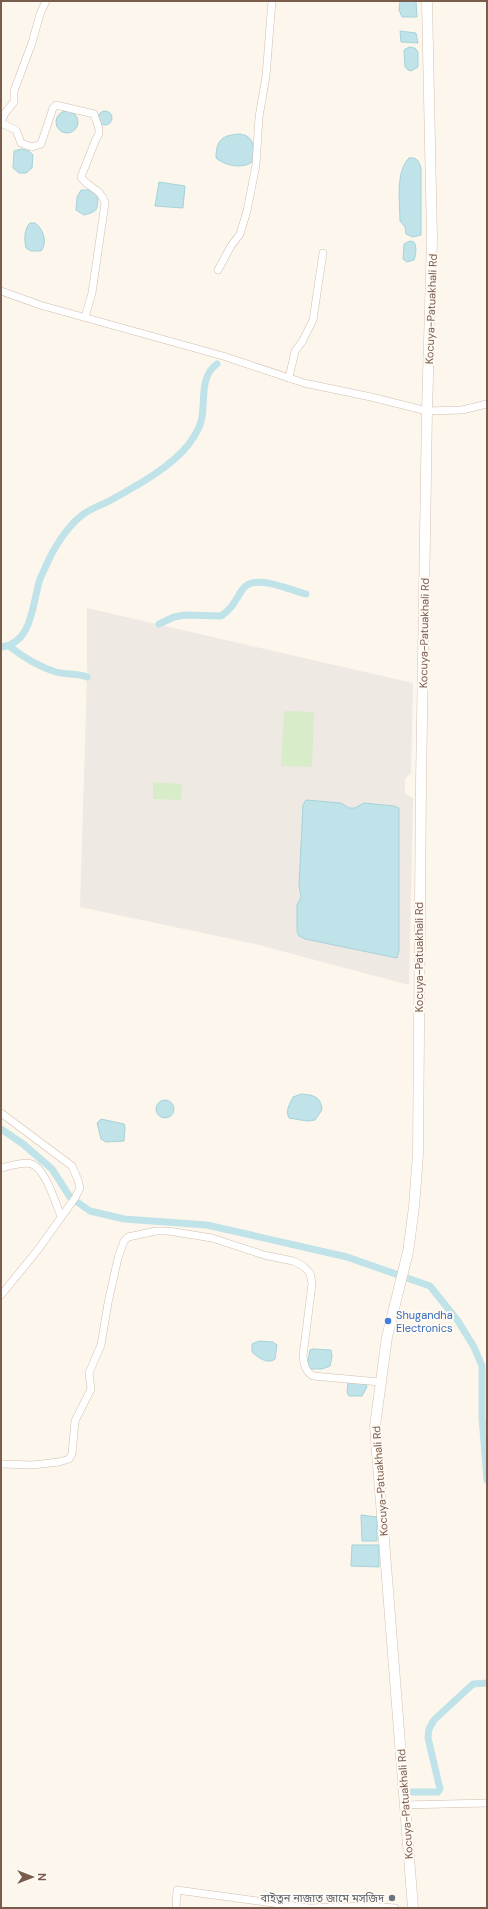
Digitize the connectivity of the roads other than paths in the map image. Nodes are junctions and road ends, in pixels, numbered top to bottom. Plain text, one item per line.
1 (46, 1) edge
2 (272, 1) edge
3 (428, 1) edge
4 (1, 123) edge
5 (323, 253) dead end
6 (218, 270) dead end
7 (1, 291) edge
8 (85, 317) junction
9 (289, 378) junction
10 (487, 404) edge
11 (427, 411) junction
12 (1, 1113) edge
13 (1, 1168) edge
14 (61, 1216) junction
15 (1, 1295) edge
16 (380, 1382) junction
17 (1, 1464) edge
18 (487, 1803) edge
19 (404, 1805) junction
20 (176, 1908) edge
21 (395, 1908) edge
22 (413, 1908) edge

1 - 4 street
2 - 6 street
3 - 11 main road, Kocuya-Patuakhali Rd
4 - 8 street
5 - 9 street
7 - 8 street
8 - 9 street
9 - 11 street
10 - 11 street
11 - 16 main road, Kocuya-Patuakhali Rd
12 - 14 street
13 - 14 street
14 - 15 street
16 - 17 street
16 - 19 main road, Kocuya-Patuakhali Rd
18 - 19 street
19 - 22 main road, Kocuya-Patuakhali Rd
20 - 21 street

